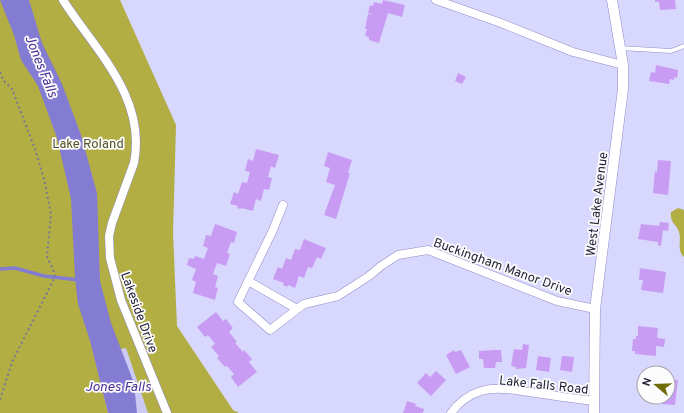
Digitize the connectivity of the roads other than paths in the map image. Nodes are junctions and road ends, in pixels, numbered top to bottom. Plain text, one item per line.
1 (63, 0) edge
2 (436, 0) edge
3 (612, 0) edge
4 (684, 46) edge
5 (620, 48) junction
6 (623, 65) junction
7 (283, 205) dead end
8 (248, 281) junction
9 (297, 309) junction
10 (596, 309) junction
11 (595, 401) junction
12 (167, 413) edge
13 (451, 413) edge
14 (594, 413) edge

1 - 12 street, Lakeside Drive
2 - 6 street
3 - 5 street, West Lake Avenue
4 - 5 lane
5 - 6 street, West Lake Avenue
6 - 10 street, West Lake Avenue
7 - 8 street, Buckingham Manor Drive
8 - 9 street
8 - 9 street, Buckingham Manor Drive
9 - 10 street, Buckingham Manor Drive
10 - 11 street, West Lake Avenue
11 - 13 street, Lake Falls Road
11 - 14 street, West Lake Avenue

